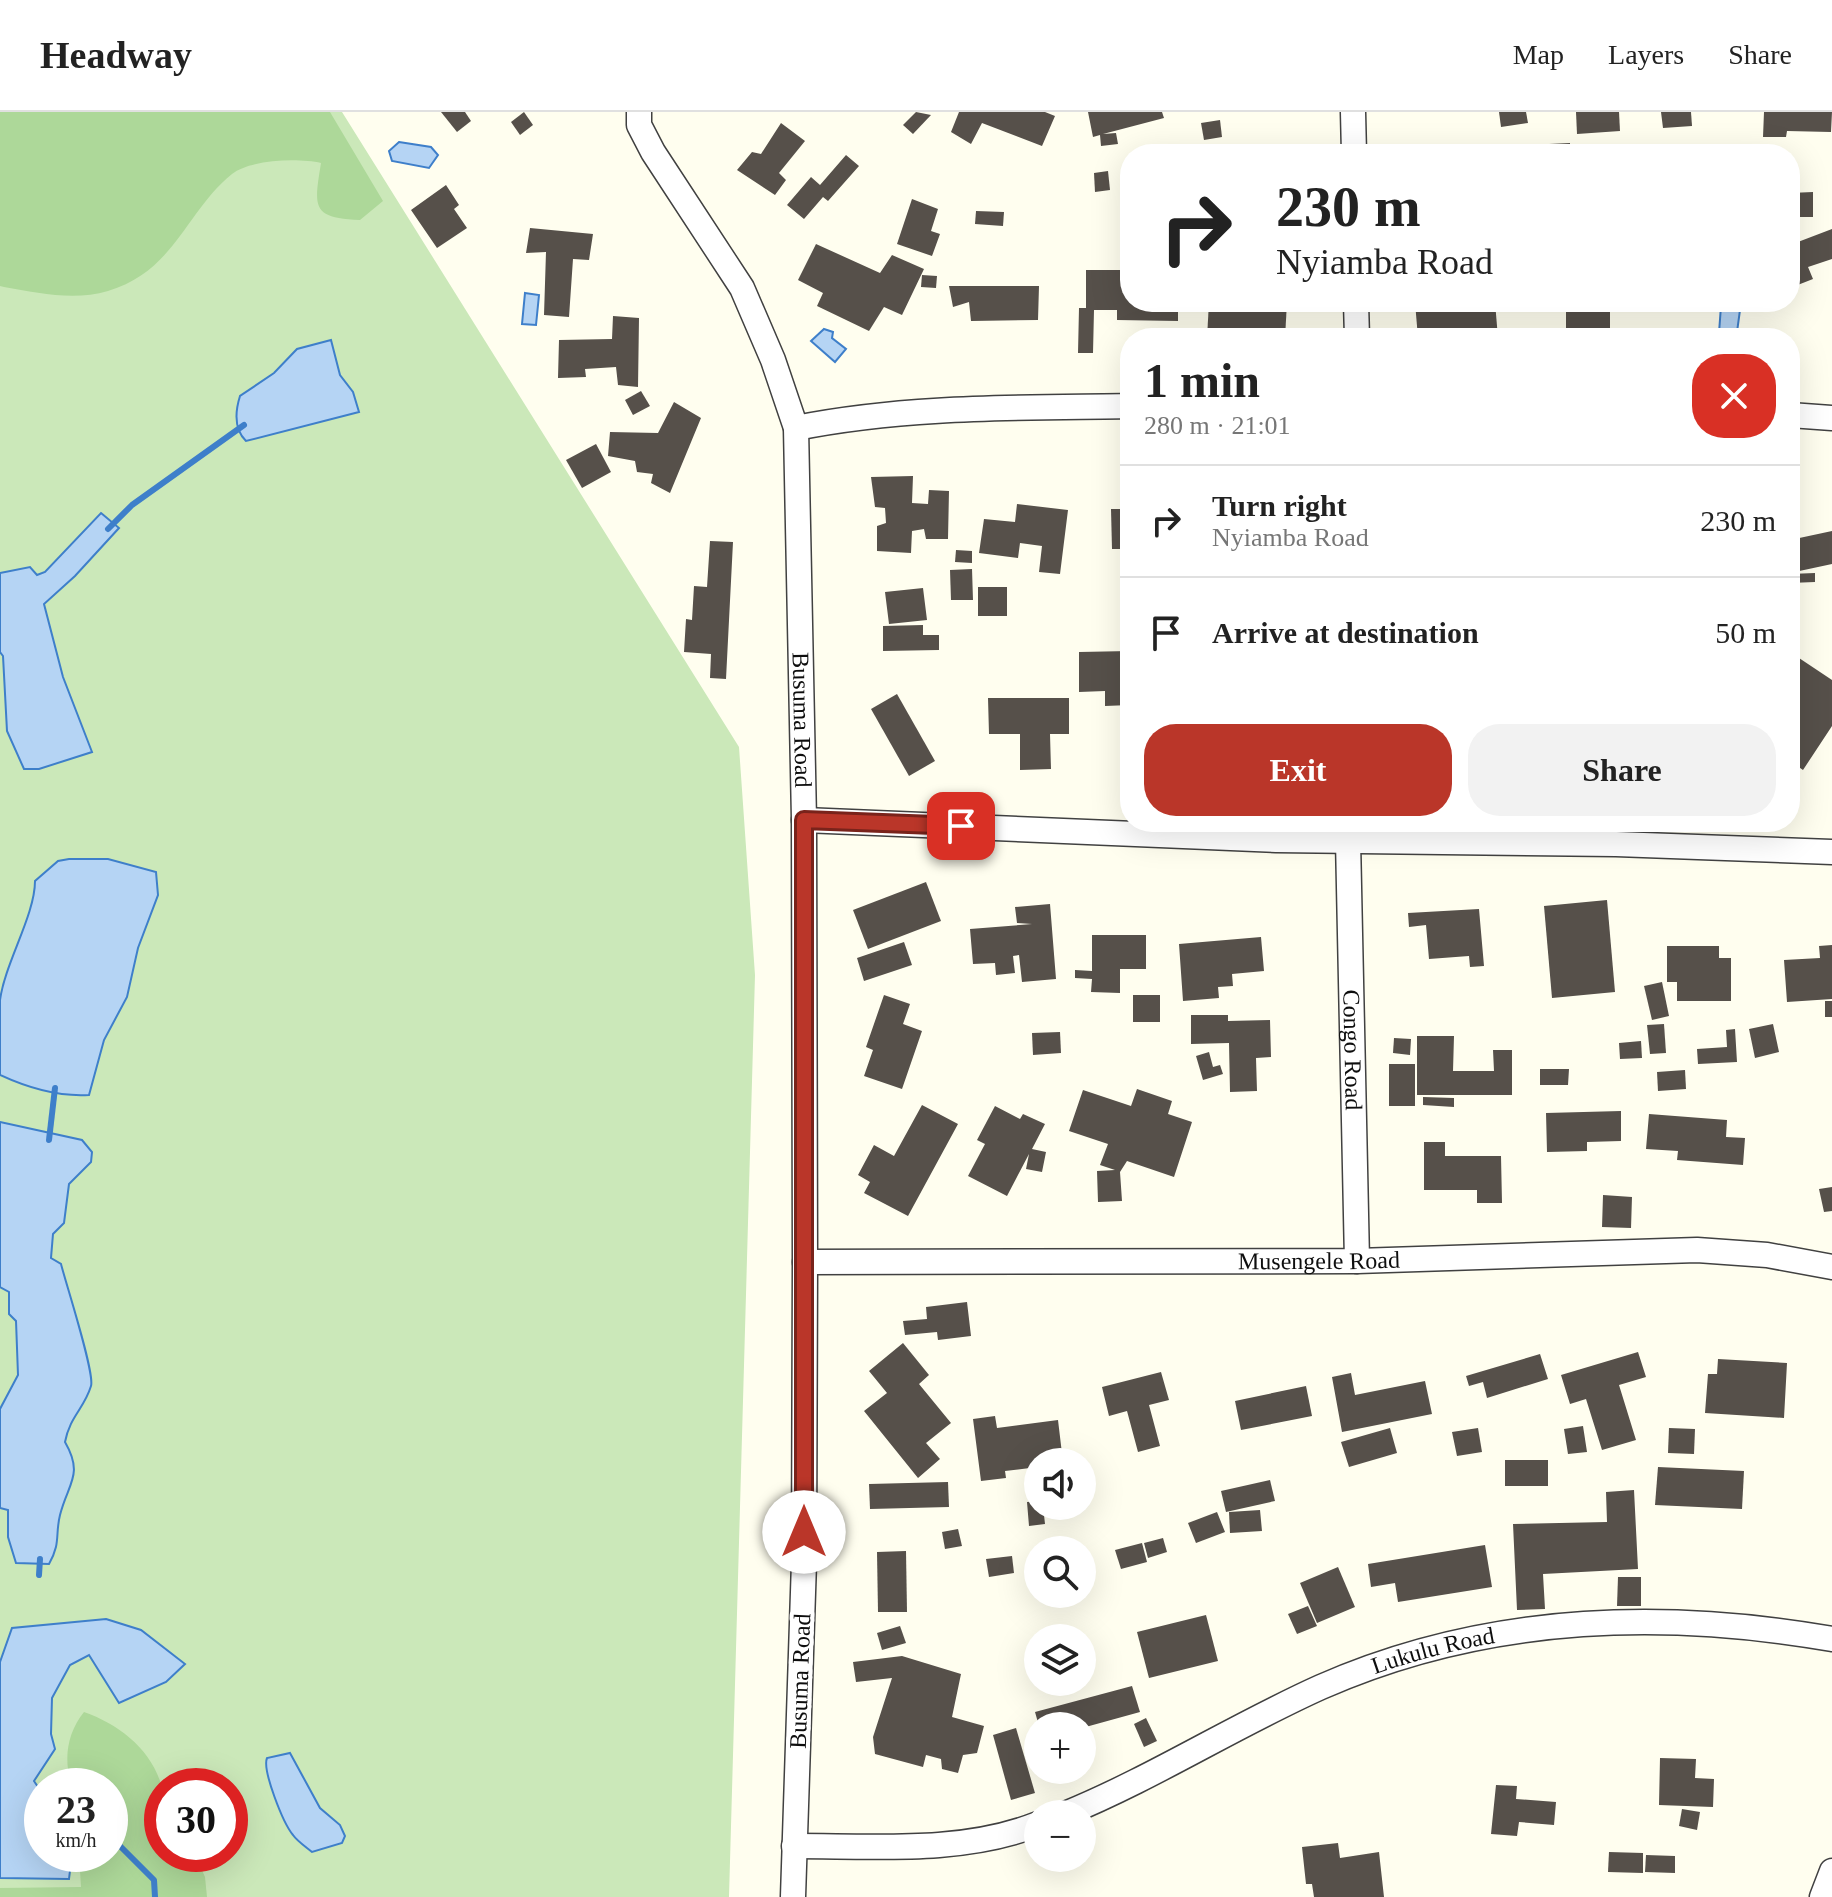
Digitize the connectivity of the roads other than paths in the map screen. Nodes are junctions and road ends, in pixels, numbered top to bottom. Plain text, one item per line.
1 (639, 112) edge
2 (1353, 112) edge
3 (1354, 144) edge
4 (1120, 406) edge
5 (1800, 416) edge
6 (1832, 418) edge
7 (796, 428) junction
8 (804, 820) junction
9 (1120, 832) edge
10 (1130, 832) edge
11 (1348, 840) junction
12 (1832, 852) edge
13 (1357, 1261) junction
14 (805, 1262) junction
15 (1832, 1267) edge
16 (1832, 1639) edge
17 (1093, 1800) edge
18 (1024, 1828) edge
19 (794, 1846) junction
20 (1832, 1871) edge
21 (793, 1897) edge
22 (1822, 1897) edge

1 - 7 street, Busuma Road
2 - 3 street
4 - 7 street
5 - 6 street
7 - 8 street, Busuma Road
8 - 9 street
8 - 14 street, Busuma Road
10 - 11 street
11 - 12 street
11 - 13 street, Congo Road
13 - 14 street, Musengele Road
13 - 15 street, Musengele Road
14 - 19 street, Busuma Road
16 - 17 street, Lukulu Road
18 - 19 street
19 - 21 street, Busuma Road
20 - 22 street

